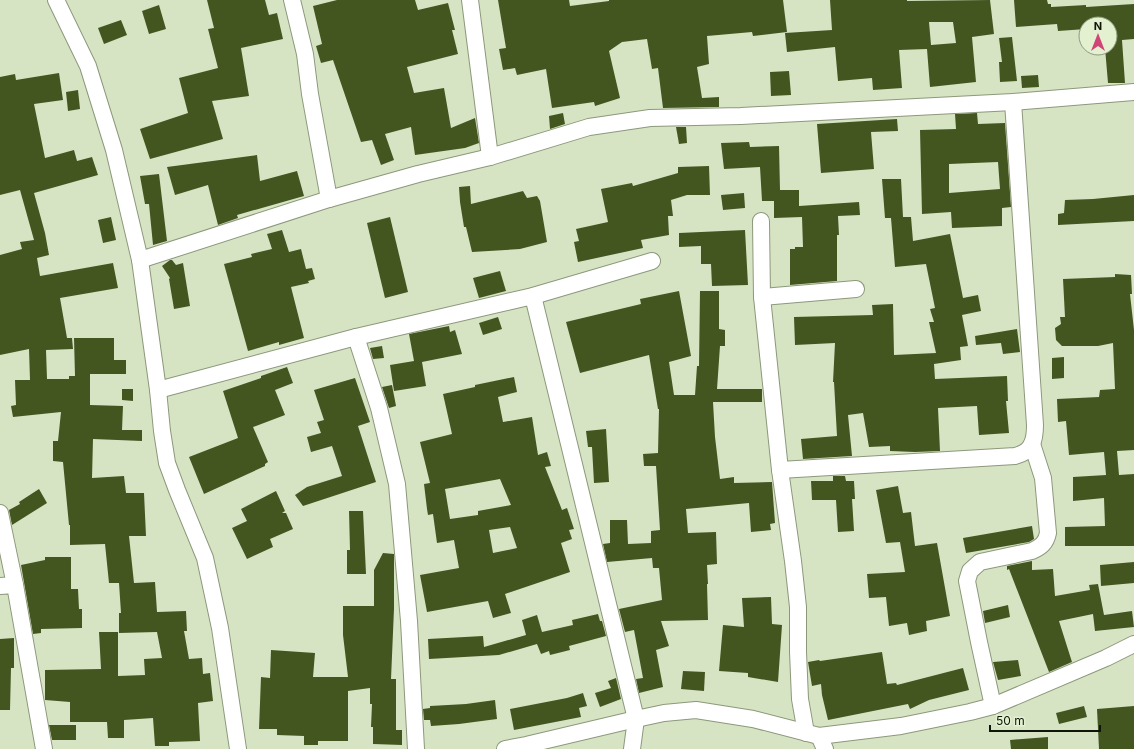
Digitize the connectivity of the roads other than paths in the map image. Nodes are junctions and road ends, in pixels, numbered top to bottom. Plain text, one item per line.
1 (56, 0) edge
2 (292, 0) edge
3 (470, 0) edge
4 (1134, 92) edge
5 (1013, 102) junction
6 (490, 157) junction
7 (329, 199) junction
8 (761, 222) dead end
9 (140, 260) junction
10 (652, 261) dead end
11 (856, 289) dead end
12 (533, 296) junction
13 (762, 297) junction
14 (356, 337) junction
15 (158, 390) junction
16 (1032, 444) junction
17 (780, 470) junction
18 (0, 513) edge
19 (7, 585) edge
20 (1134, 644) edge
21 (993, 706) junction
22 (636, 719) junction
23 (817, 739) edge
24 (44, 749) edge
25 (238, 749) edge
26 (416, 749) edge
27 (505, 749) edge
28 (632, 749) edge

1 - 9 street
2 - 7 street
3 - 6 street
4 - 5 street
5 - 6 street
5 - 16 street
6 - 7 street
7 - 9 street
8 - 13 street
9 - 15 street
10 - 12 street
11 - 13 street
12 - 14 street
12 - 22 street
13 - 17 street
14 - 15 street
14 - 26 street
15 - 25 street
16 - 17 street
16 - 21 street
17 - 23 street
18 - 19 street
19 - 24 street
20 - 21 street
21 - 23 street
22 - 23 street
22 - 27 street
22 - 28 street

